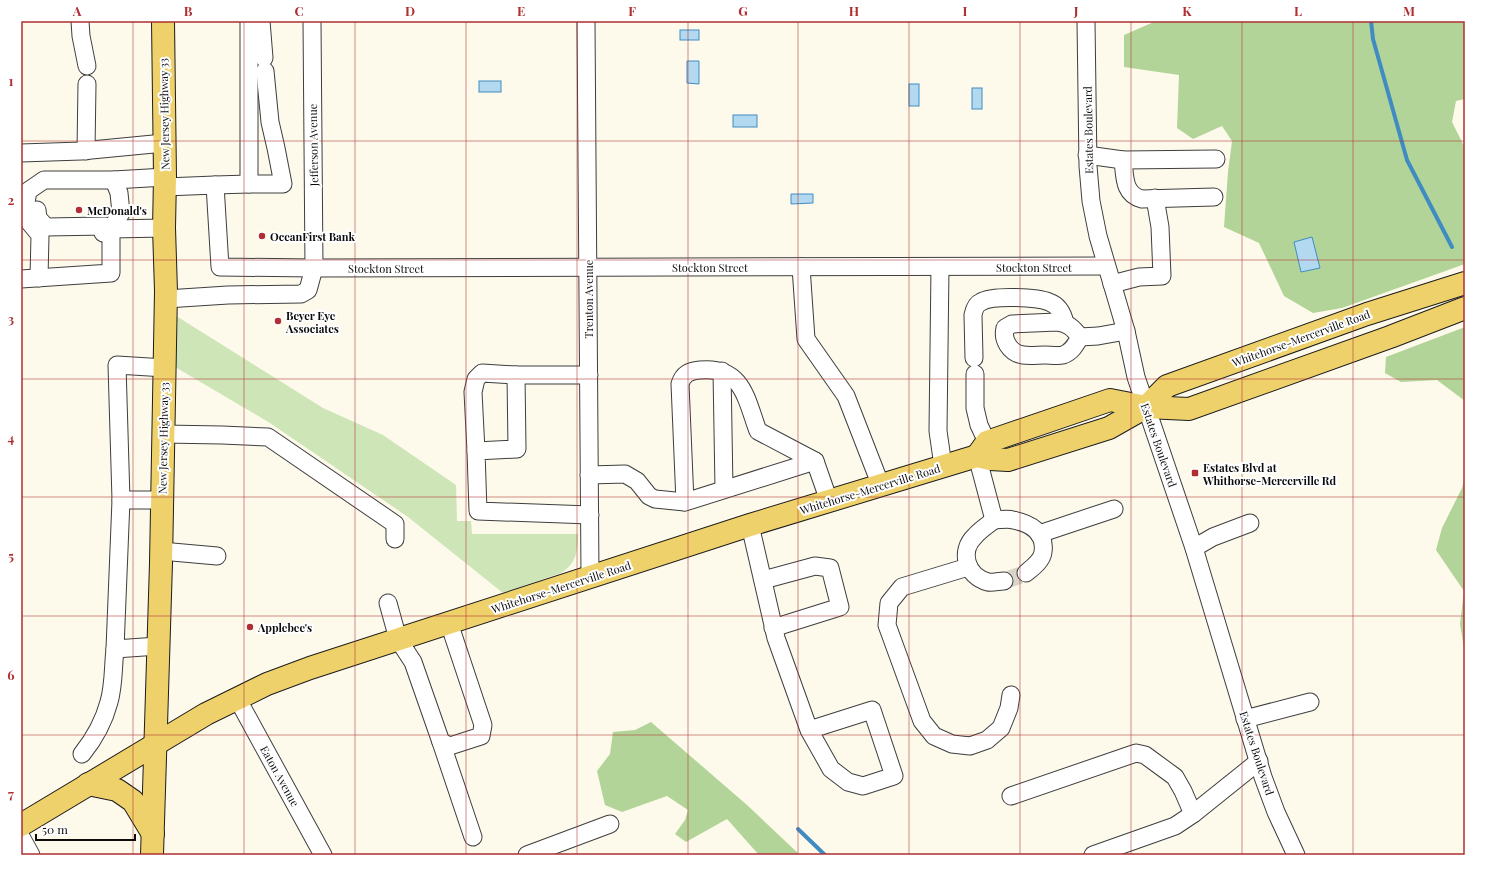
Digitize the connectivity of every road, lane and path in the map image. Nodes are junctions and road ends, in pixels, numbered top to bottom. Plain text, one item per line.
1 (80, 21) edge
2 (163, 21) edge
3 (249, 21) edge
4 (261, 21) edge
5 (312, 21) edge
6 (586, 21) edge
7 (1086, 21) edge
8 (87, 66) dead end
9 (87, 84) dead end
10 (164, 143) junction
11 (86, 151) junction
12 (21, 153) edge
13 (1087, 155) junction
14 (1216, 159) dead end
15 (1123, 160) junction
16 (107, 180) junction
17 (165, 182) junction
18 (249, 184) junction
19 (216, 185) junction
20 (1214, 197) dead end
21 (1155, 198) junction
22 (164, 228) junction
23 (111, 229) junction
24 (40, 235) junction
25 (1106, 266) junction
26 (800, 267) junction
27 (940, 267) junction
28 (314, 268) junction
29 (588, 268) junction
30 (39, 278) junction
31 (21, 279) edge
32 (1465, 283) edge
33 (1112, 284) junction
34 (166, 299) junction
35 (1465, 308) edge
36 (1065, 323) junction
37 (1126, 331) junction
38 (1080, 337) junction
39 (165, 368) junction
40 (722, 371) junction
41 (589, 374) junction
42 (516, 375) junction
43 (1146, 407) junction
44 (163, 434) junction
45 (982, 449) junction
46 (476, 451) junction
47 (815, 461) junction
48 (943, 466) junction
49 (589, 475) junction
50 (881, 486) junction
51 (724, 489) junction
52 (121, 500) junction
53 (162, 500) junction
54 (829, 501) junction
55 (684, 502) junction
56 (1114, 509) dead end
57 (590, 516) junction
58 (994, 520) junction
59 (1250, 523) dead end
60 (750, 525) junction
61 (1039, 534) junction
62 (395, 539) dead end
63 (1194, 548) junction
64 (161, 551) junction
65 (217, 556) dead end
66 (968, 567) junction
67 (1026, 573) tunnel mouth
68 (590, 577) junction
69 (762, 580) junction
70 (1004, 580) tunnel mouth
71 (388, 604) dead end
72 (449, 623) junction
73 (774, 628) junction
74 (398, 639) junction
75 (158, 646) junction
76 (115, 649) junction
77 (1011, 694) dead end
78 (237, 698) junction
79 (1310, 702) dead end
80 (1245, 719) junction
81 (810, 730) junction
82 (441, 742) junction
83 (155, 744) junction
84 (82, 754) dead end
85 (1259, 761) junction
86 (88, 784) junction
87 (1011, 796) dead end
88 (1192, 814) junction
89 (610, 824) dead end
90 (21, 825) edge
91 (21, 837) edge
92 (473, 837) dead end
93 (152, 844) edge
94 (1133, 849) edge
95 (31, 855) edge
96 (323, 855) edge
97 (526, 855) edge
98 (1093, 855) edge
99 (1296, 855) edge

1 - 8 street
2 - 10 main road, New Jersey Highway 33
3 - 18 street
4 - 18 street
5 - 28 street, Jefferson Avenue
6 - 29 street, Trenton Avenue
7 - 13 street, Estates Boulevard
9 - 11 street
10 - 11 street
10 - 17 main road, New Jersey Highway 33
11 - 12 street
13 - 15 street
13 - 25 street, Estates Boulevard
14 - 15 street
15 - 21 street
16 - 17 street
16 - 23 street
16 - 23 street
16 - 24 street
17 - 19 street
17 - 22 main road, New Jersey Highway 33
18 - 19 street
19 - 28 street, Stockton Street
20 - 21 street
21 - 33 street
22 - 23 street
22 - 34 main road, New Jersey Highway 33
23 - 24 street
23 - 30 street
24 - 30 street
25 - 27 street, Stockton Street
25 - 33 street, Estates Boulevard
26 - 27 street, Stockton Street
26 - 29 street, Stockton Street
26 - 50 street
27 - 48 street
28 - 29 street, Stockton Street
28 - 34 street, Jefferson Avenue
29 - 41 street, Trenton Avenue
30 - 31 street
32 - 43 main road, Whitehorse-Mercerville Road
33 - 37 street, Estates Boulevard
34 - 39 main road, New Jersey Highway 33
35 - 43 main road, Whitehorse-Mercerville Road
36 - 38 street
36 - 38 street
36 - 45 street
37 - 38 street
37 - 43 street, Estates Boulevard
39 - 44 main road, New Jersey Highway 33
39 - 52 street
40 - 47 street
40 - 51 street
40 - 55 street
41 - 42 street
41 - 49 street, Trenton Avenue
42 - 46 street
42 - 46 street
43 - 45 main road, Whitehorse-Mercerville Road
43 - 63 street, Estates Boulevard
44 - 53 main road, New Jersey Highway 33
44 - 62 street
45 - 48 main road, Whitehorse-Mercerville Road
45 - 58 street
46 - 57 street
47 - 51 street
47 - 54 street
48 - 50 main road, Whitehorse-Mercerville Road
49 - 55 street
49 - 57 street, Trenton Avenue
50 - 54 main road, Whitehorse-Mercerville Road
51 - 55 street
52 - 53 street
52 - 76 street
53 - 64 main road, New Jersey Highway 33
54 - 60 main road, Whitehorse-Mercerville Road
56 - 61 street
57 - 68 street, Trenton Avenue
58 - 61 street
58 - 66 street
59 - 63 street
60 - 68 main road, Whitehorse-Mercerville Road
60 - 69 street
61 - 67 street
63 - 80 street, Estates Boulevard
64 - 65 street
64 - 75 main road, New Jersey Highway 33
66 - 70 street
66 - 77 street
68 - 72 main road, Whitehorse-Mercerville Road
69 - 73 street
69 - 73 street
71 - 74 street
72 - 74 main road, Whitehorse-Mercerville Road
72 - 82 street
73 - 81 street
74 - 78 main road, Whitehorse-Mercerville Road
74 - 82 street
75 - 76 street
75 - 83 main road, New Jersey Highway 33
76 - 84 street
78 - 83 main road, Whitehorse-Mercerville Road
78 - 96 street, Eaton Avenue
79 - 80 street
80 - 85 street, Estates Boulevard
81 - 81 street
82 - 92 street
83 - 86 main road, Whitehorse-Mercerville Road
83 - 93 main road, New Jersey Highway 33
85 - 88 street
85 - 99 street, Estates Boulevard
86 - 90 main road, Whitehorse-Mercerville Road
86 - 93 main road
87 - 88 street
88 - 94 street
89 - 97 street
91 - 95 street
94 - 98 street

